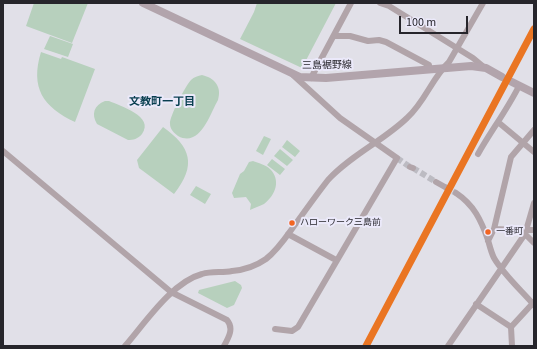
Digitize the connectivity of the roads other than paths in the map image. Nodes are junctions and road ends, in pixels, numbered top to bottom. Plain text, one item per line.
1 (143, 3) edge
2 (351, 3) edge
3 (380, 3) edge
4 (483, 3) edge
5 (389, 5) edge
6 (334, 36) junction
7 (456, 48) junction
8 (442, 68) junction
9 (485, 68) junction
10 (430, 70) junction
11 (292, 74) junction
12 (502, 77) dead end
13 (311, 78) junction
14 (516, 84) joint
15 (534, 93) edge
16 (498, 122) junction
17 (534, 130) edge
18 (374, 142) junction
19 (523, 143) junction
20 (3, 151) edge
21 (534, 152) edge
22 (478, 154) dead end
23 (436, 182) tunnel mouth
24 (445, 187) tunnel mouth
25 (456, 193) tunnel mouth
26 (534, 203) edge
27 (494, 229) junction
28 (534, 230) edge
29 (526, 232) junction
30 (288, 234) junction
31 (488, 241) junction
32 (534, 243) edge
33 (336, 260) junction
34 (501, 268) junction
35 (171, 292) junction
36 (476, 304) junction
37 (534, 304) edge
38 (511, 327) junction
39 (275, 329) dead end
40 (126, 346) edge
41 (224, 346) edge
42 (448, 346) edge
43 (512, 346) edge

1 - 11 main road, 三島裾野線
2 - 6 street
3 - 5 street
4 - 7 street
5 - 7 street
6 - 10 street
6 - 13 street
7 - 8 street
7 - 9 street
8 - 9 main road, 三島裾野線
8 - 10 main road, 三島裾野線
8 - 18 street
9 - 12 main road, 三島裾野線
10 - 13 main road, 三島裾野線
11 - 13 main road, 三島裾野線
11 - 18 street
14 - 15 main road
14 - 16 street
16 - 19 street
16 - 22 street
17 - 19 street
18 - 30 street
18 - 33 street
19 - 21 street
19 - 27 street
20 - 35 street
23 - 24 street
25 - 31 street
26 - 29 street
27 - 29 street
27 - 31 street
28 - 29 street
29 - 32 street
29 - 34 street
30 - 33 street
30 - 35 street
31 - 34 street
33 - 39 street
34 - 36 street
34 - 37 street
35 - 40 street
35 - 41 street
36 - 38 street
36 - 42 street
37 - 38 street
38 - 43 street

